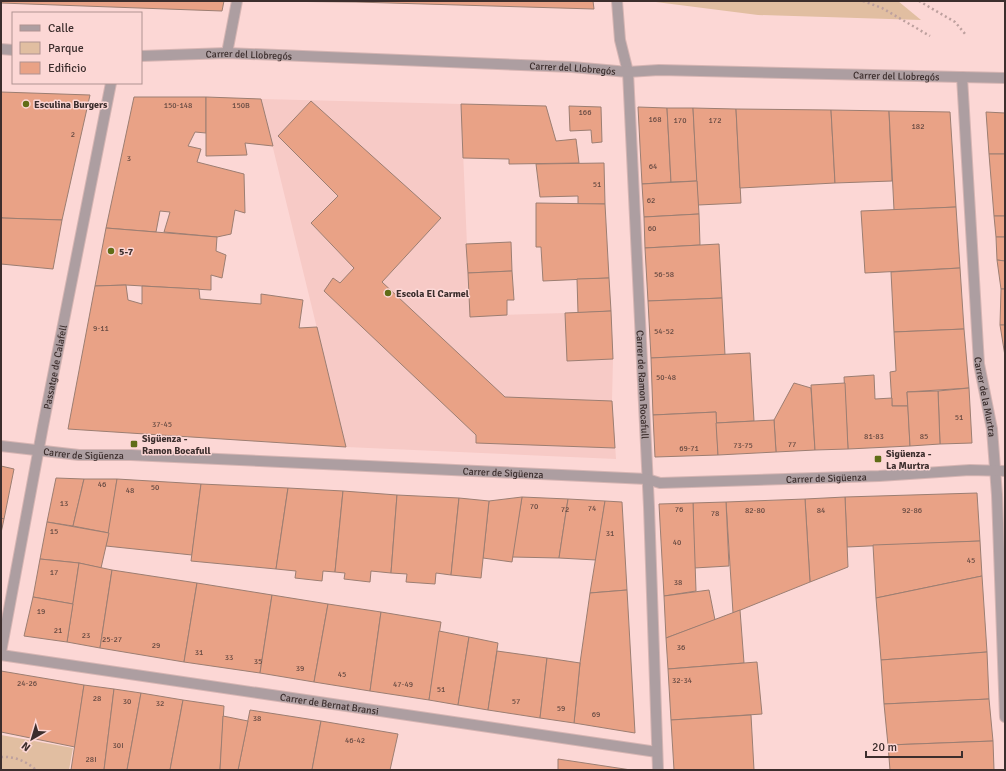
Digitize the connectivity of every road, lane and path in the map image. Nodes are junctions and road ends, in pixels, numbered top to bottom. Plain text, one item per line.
1 (237, 1) edge
2 (617, 1) edge
3 (863, 1) edge
4 (919, 1) edge
5 (966, 35) dead end
6 (930, 36) dead end
7 (1, 49) edge
8 (12, 50) edge
9 (227, 53) junction
10 (142, 56) edge
11 (628, 72) junction
12 (962, 77) junction
13 (1005, 78) edge
14 (111, 84) edge
15 (1, 446) edge
16 (39, 451) junction
17 (994, 471) junction
18 (1005, 471) edge
19 (647, 479) junction
20 (1, 653) edge
21 (1005, 717) edge
22 (657, 752) junction
23 (1, 757) edge
24 (36, 770) edge
25 (658, 770) edge

1 - 9 street
2 - 11 street, Carrer de Ramon Rocafull
3 - 6 path
4 - 5 path
7 - 8 street
9 - 10 street, Carrer del Llobregós
9 - 11 street, Carrer del Llobregós
11 - 12 street, Carrer del Llobregós
11 - 19 street, Carrer de Ramon Rocafull
12 - 13 street, Carrer del Llobregós
12 - 17 street, Carrer de la Murtra
14 - 16 street, Passatge de Calafell
15 - 16 street, Carrer de Sigüenza
16 - 19 street, Carrer de Sigüenza
16 - 20 street, Passatge de Calafell
17 - 18 street, Carrer de Sigüenza
17 - 19 street, Carrer de Sigüenza
17 - 21 street, Carrer de la Murtra
19 - 22 street, Carrer de Ramon Rocafull
20 - 22 street, Carrer de Bernat Bransi
22 - 25 street, Carrer de Ramon Rocafull
23 - 24 path

